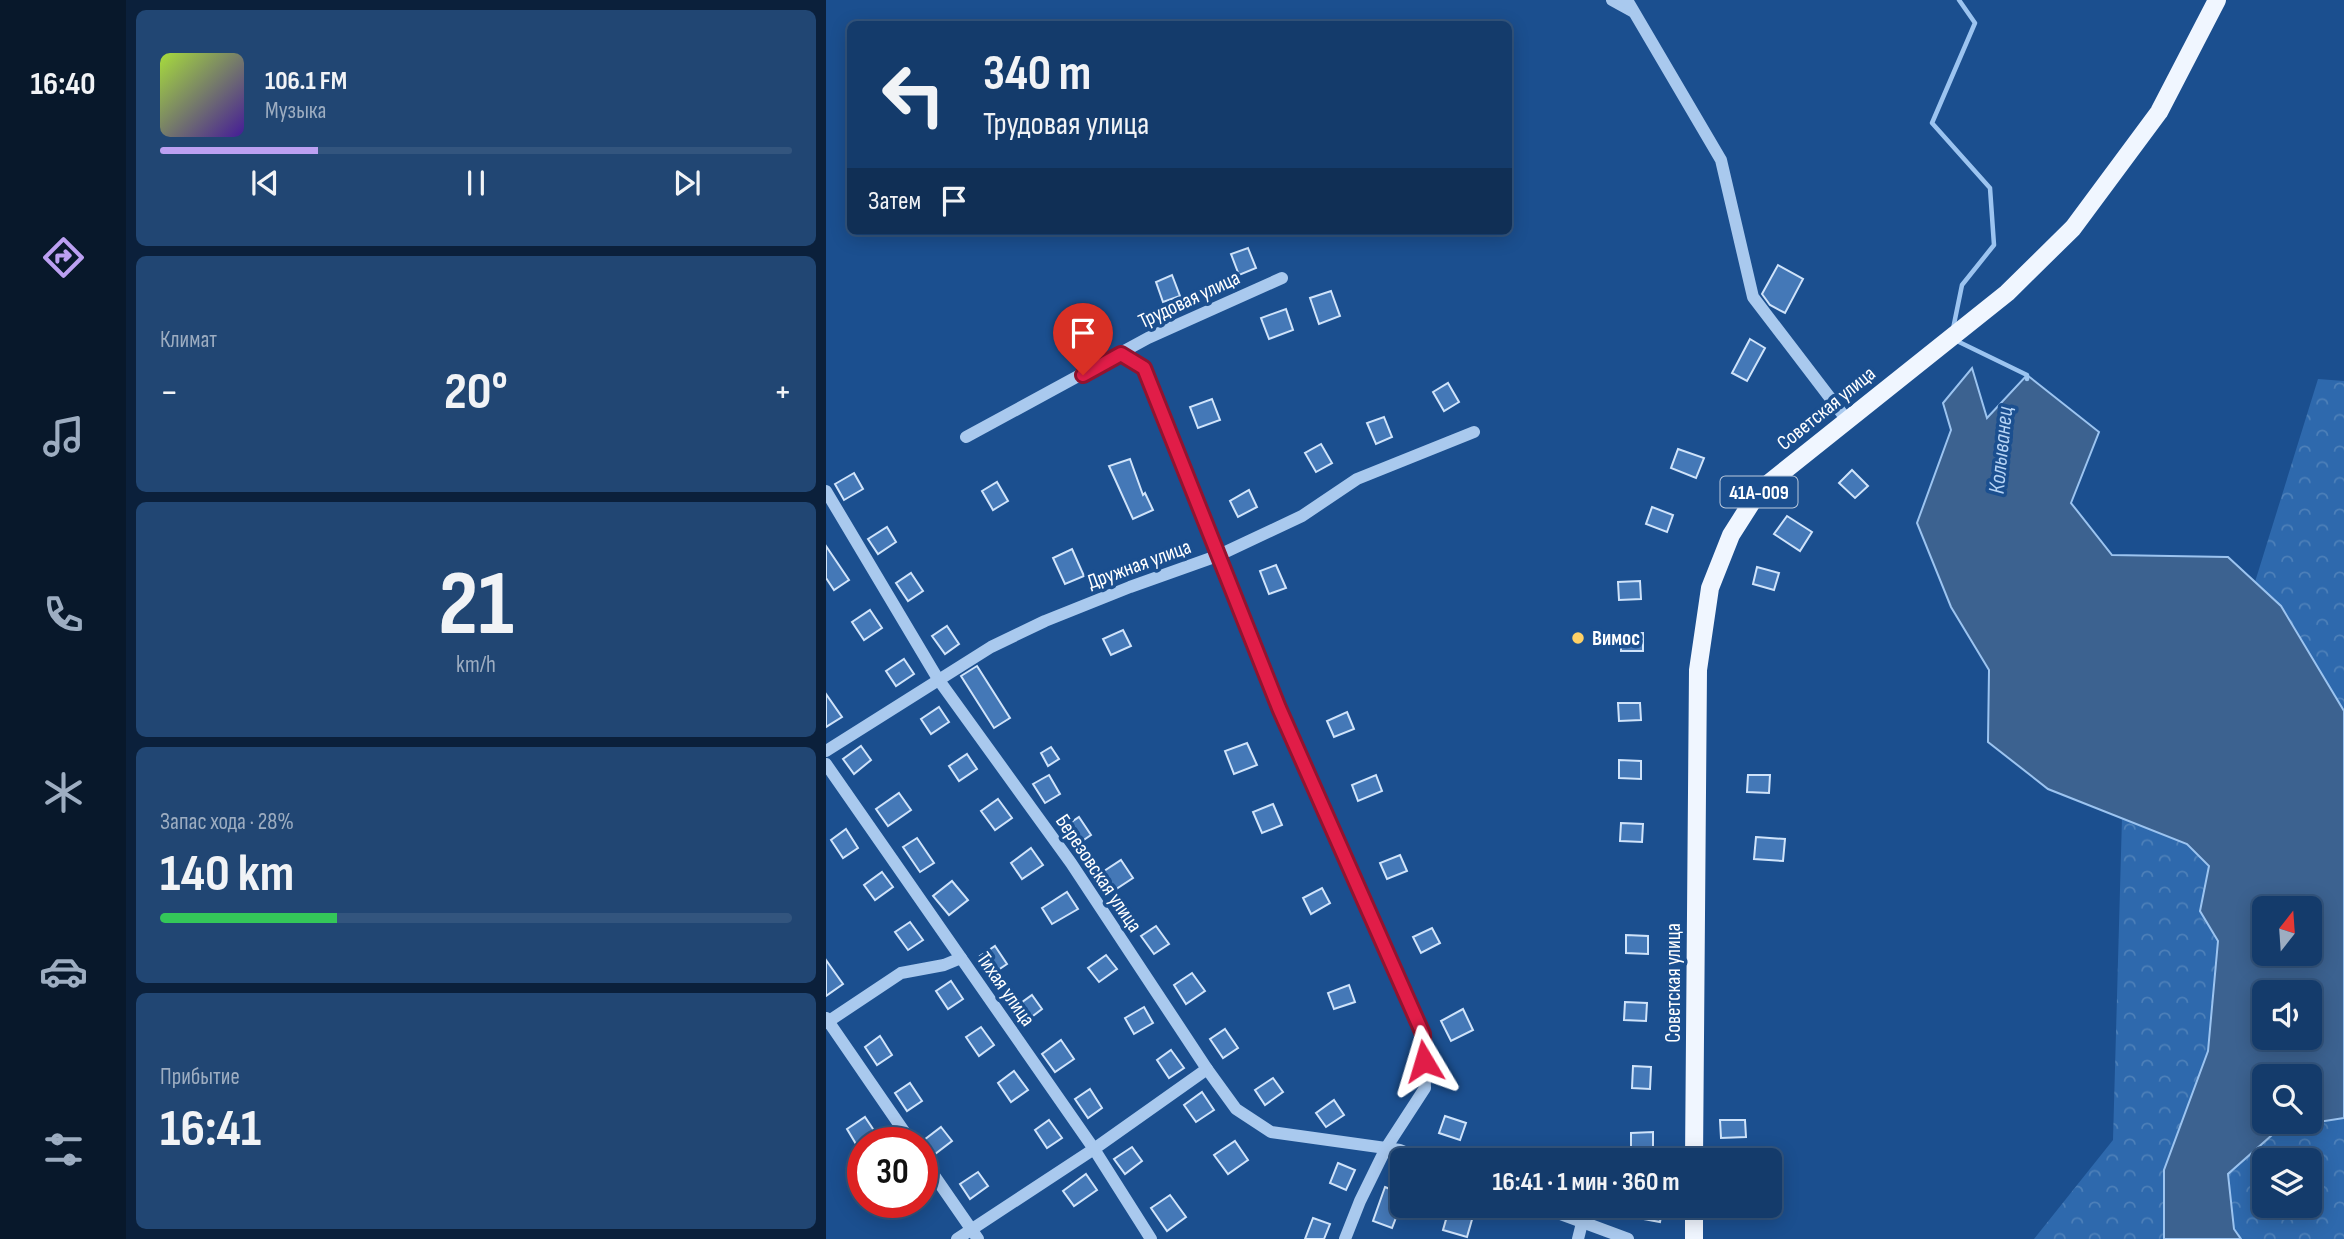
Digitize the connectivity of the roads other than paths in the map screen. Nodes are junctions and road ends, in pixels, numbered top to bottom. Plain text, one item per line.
1 (1612, 0) edge
2 (1626, 0) edge
3 (2217, 0) edge
4 (1635, 12) junction
5 (1282, 278) dead end
6 (1121, 354) junction
7 (1847, 420) junction
8 (1474, 432) dead end
9 (966, 437) dead end
10 (826, 491) edge
11 (1217, 556) junction
12 (938, 679) junction
13 (826, 751) edge
14 (826, 764) edge
15 (961, 958) junction
16 (827, 1021) edge
17 (1207, 1069) junction
18 (901, 1127) edge
19 (1386, 1148) junction
20 (1694, 1148) edge
21 (1094, 1149) junction
22 (1390, 1149) edge
23 (938, 1181) edge
24 (1569, 1218) edge
25 (1694, 1218) edge
26 (1582, 1223) junction
27 (975, 1234) edge
28 (957, 1239) edge
29 (1151, 1239) edge
30 (1345, 1239) edge
31 (1577, 1239) edge
32 (1628, 1239) edge
33 (1694, 1239) edge

1 - 4 street
2 - 4 street
3 - 7 main road, Советская улица / 41А-009
4 - 7 street
5 - 6 street, Трудовая улица
6 - 9 street, Трудовая улица
6 - 11 street
7 - 20 main road, Советская улица / 41А-009
8 - 11 street, Дружная улица
10 - 12 street, Березовская улица
11 - 12 street, Дружная улица
11 - 19 street
12 - 13 street, Дружная улица
12 - 17 street, Березовская улица
14 - 15 street, Тихая улица
15 - 16 street
15 - 21 street, Тихая улица
16 - 18 street
17 - 19 street, Березовская улица
17 - 21 street
19 - 22 street, Березовская улица
19 - 30 street
21 - 27 street
21 - 29 street, Тихая улица
23 - 27 street
24 - 26 street
25 - 33 main road
26 - 31 street
26 - 32 street
27 - 28 street

